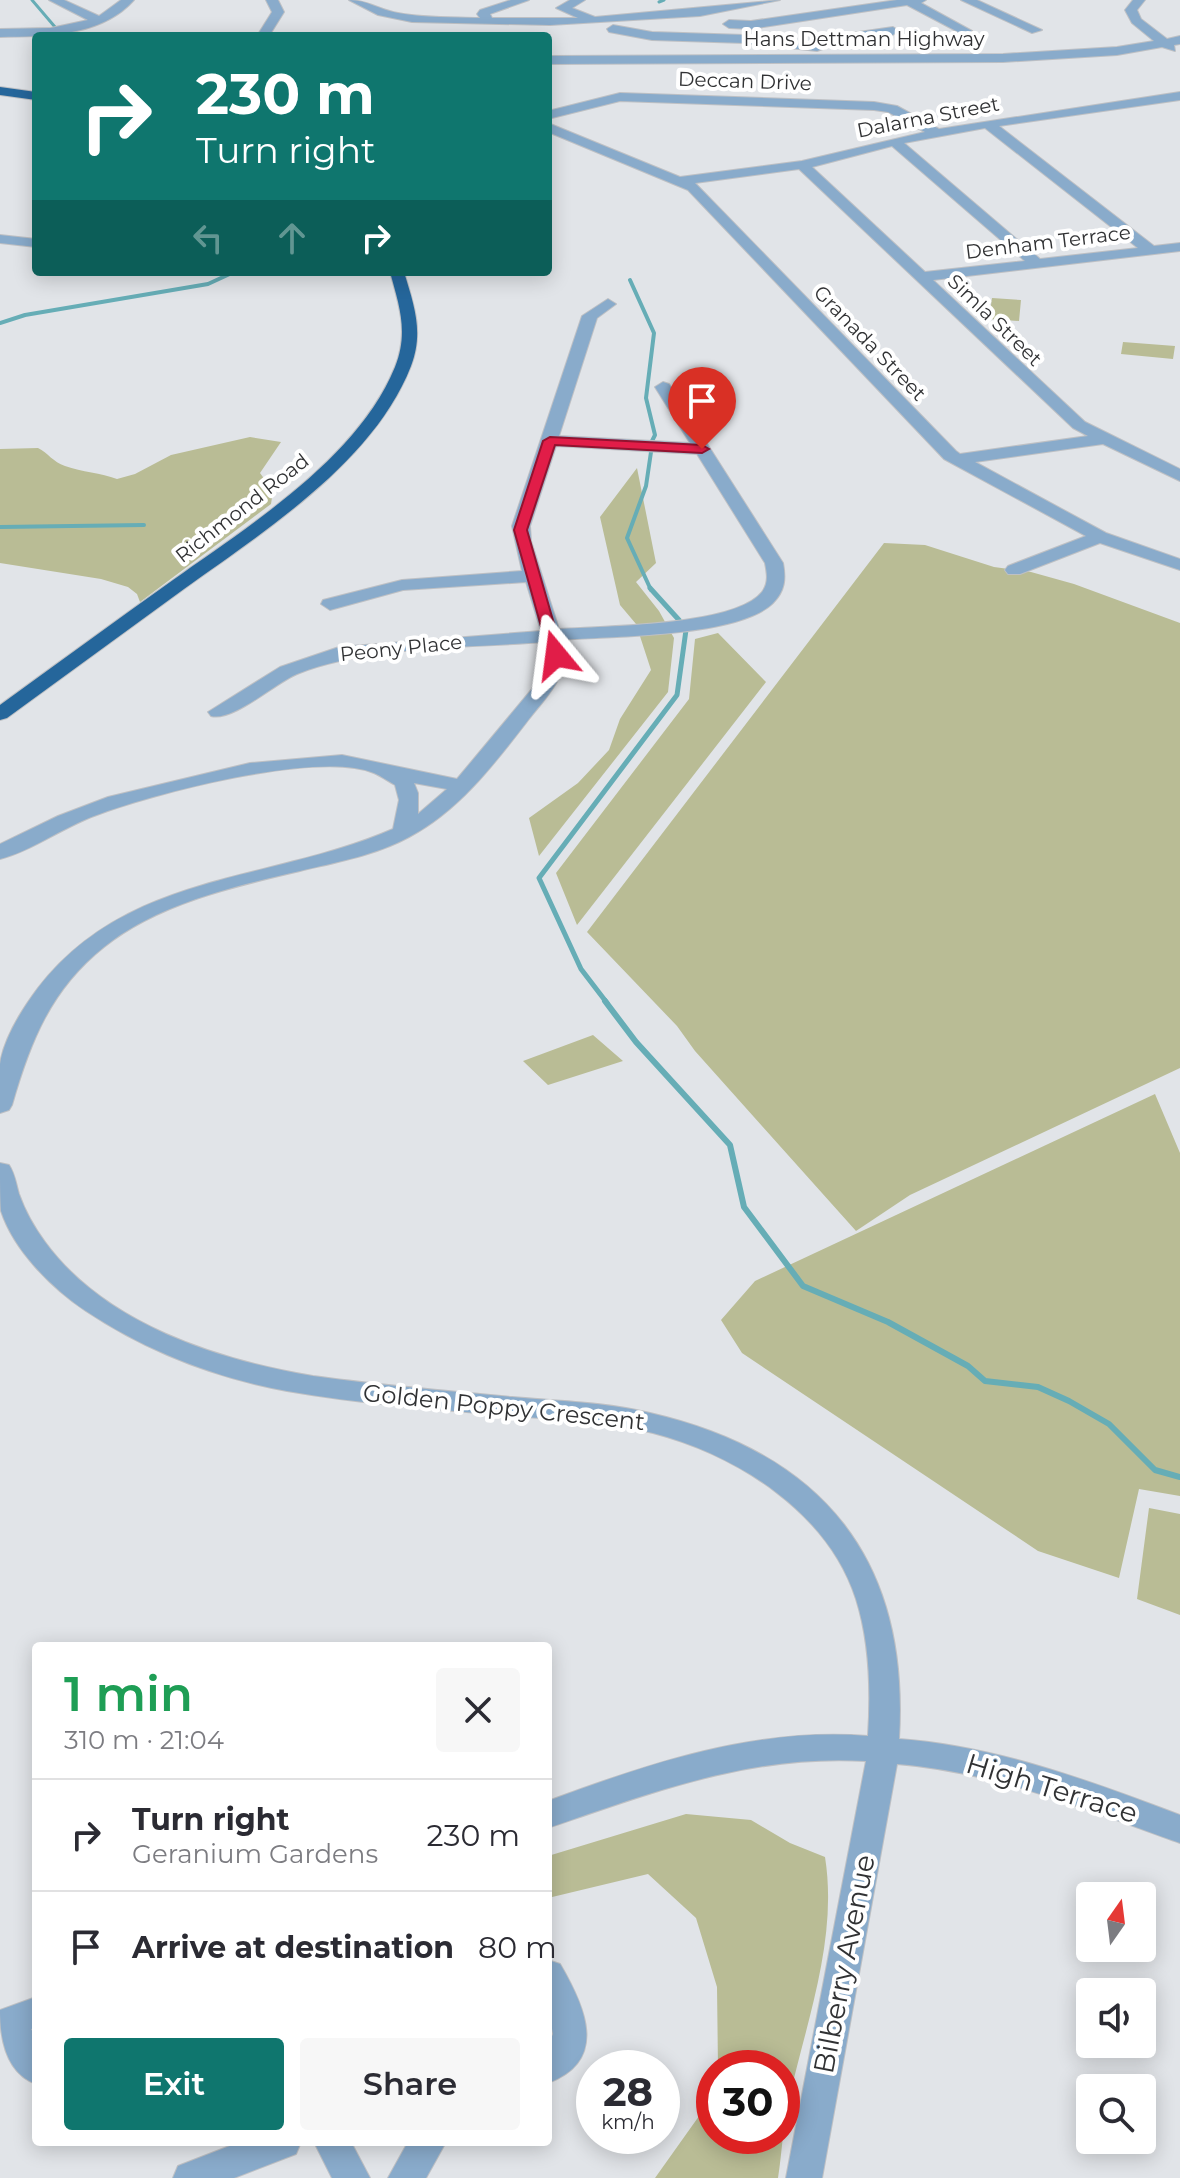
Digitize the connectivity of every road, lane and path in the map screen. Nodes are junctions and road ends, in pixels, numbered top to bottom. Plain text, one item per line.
1 (55, 0) edge
2 (128, 0) edge
3 (272, 0) edge
4 (355, 0) edge
5 (523, 0) edge
6 (579, 0) edge
7 (774, 0) edge
8 (967, 0) edge
9 (1139, 0) edge
10 (915, 1) edge
11 (850, 11) junction
12 (704, 12) junction
13 (97, 20) junction
14 (604, 21) junction
15 (496, 22) junction
16 (579, 22) junction
17 (1036, 30) dead end
18 (966, 31) dead end
19 (266, 32) edge
20 (0, 33) edge
21 (1175, 42) edge
22 (817, 47) junction
23 (1139, 47) junction
24 (969, 58) junction
25 (552, 60) edge
26 (0, 91) edge
27 (32, 95) edge
28 (1180, 96) edge
29 (552, 114) edge
30 (988, 124) junction
31 (552, 129) edge
32 (937, 133) junction
33 (575, 138) junction
34 (894, 141) junction
35 (552, 145) edge
36 (802, 165) junction
37 (684, 180) junction
38 (0, 239) edge
39 (32, 243) edge
40 (1180, 247) edge
41 (1150, 250) junction
42 (1036, 263) junction
43 (398, 276) edge
44 (921, 277) junction
45 (608, 304) dead end
46 (663, 387) dead end
47 (1102, 439) junction
48 (550, 441) junction
49 (702, 449) junction
50 (957, 459) junction
51 (1180, 476) edge
52 (1100, 537) junction
53 (1180, 565) edge
54 (1014, 570) dead end
55 (533, 576) junction
56 (330, 604) dead end
57 (550, 634) junction
58 (218, 712) dead end
59 (0, 714) edge
60 (393, 773) junction
61 (461, 786) junction
62 (402, 833) junction
63 (0, 853) edge
64 (2, 1089) edge
65 (0, 1171) edge
66 (883, 1750) junction
67 (552, 1814) edge
68 (1180, 1829) edge
69 (552, 1982) edge
70 (15, 2020) edge
71 (32, 2059) edge
72 (552, 2063) edge
73 (273, 2146) edge
74 (334, 2146) edge
75 (426, 2146) edge
76 (191, 2178) edge
77 (352, 2178) edge
78 (406, 2178) edge
79 (804, 2178) edge

1 - 13 street
2 - 13 street
3 - 19 street
4 - 15 street
5 - 15 street
6 - 14 street
7 - 12 street
8 - 17 street
9 - 21 street
10 - 11 street
10 - 18 street
11 - 12 street
11 - 22 street
12 - 14 street
13 - 20 street
14 - 16 street
15 - 16 street
16 - 22 street
21 - 23 street, Hans Dettman Highway
21 - 23 street
22 - 24 street
23 - 24 street, Hans Dettman Highway
24 - 25 street, Hans Dettman Highway
26 - 27 highway
28 - 30 street, Dalarna Street
29 - 32 street, Deccan Drive
30 - 32 street, Dalarna Street
30 - 41 street
31 - 33 street, Granada Street
32 - 34 street, Dalarna Street
33 - 35 street
33 - 37 street, Granada Street
34 - 36 street, Dalarna Street
34 - 42 street
36 - 37 street, Dalarna Street
36 - 44 street, Simla Street
37 - 50 street, Granada Street
38 - 39 street
40 - 41 street, Denham Terrace
41 - 42 street, Denham Terrace
42 - 44 street, Denham Terrace
43 - 59 highway, Richmond Road
44 - 47 street, Simla Street
45 - 48 street
46 - 49 street, Peony Place
47 - 50 street
47 - 51 street, Simla Street
48 - 49 street
48 - 55 street
49 - 57 street, Peony Place
50 - 52 street, Granada Street
52 - 53 street, Granada Street
52 - 54 street
55 - 56 street
55 - 57 street
57 - 58 street, Peony Place
57 - 61 street
60 - 61 street
60 - 62 street
60 - 63 street
61 - 62 street
62 - 64 street
65 - 66 street, Golden Poppy Crescent
66 - 67 street, High Terrace
66 - 68 street, High Terrace
66 - 79 street, Bilberry Avenue
69 - 72 street
70 - 71 street
73 - 76 street
74 - 77 street
75 - 78 street

